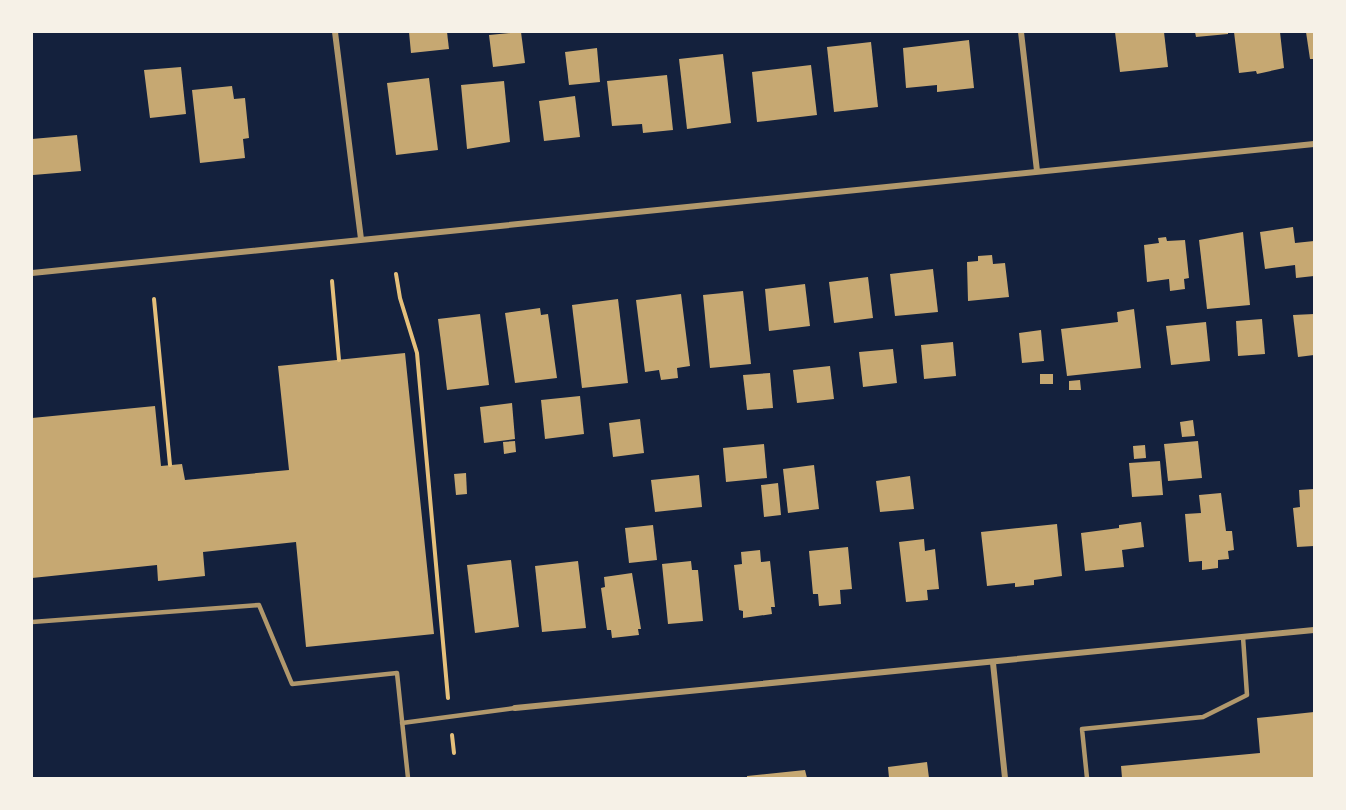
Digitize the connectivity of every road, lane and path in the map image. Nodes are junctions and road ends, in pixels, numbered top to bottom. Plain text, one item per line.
1 (335, 32) edge
2 (1021, 32) edge
3 (1314, 144) edge
4 (1037, 171) junction
5 (362, 238) junction
6 (32, 273) edge
7 (396, 274) dead end
8 (332, 281) dead end
9 (154, 299) dead end
10 (339, 360) dead end
11 (170, 465) dead end
12 (32, 622) edge
13 (1314, 630) edge
14 (1243, 637) junction
15 (993, 663) junction
16 (515, 708) joint
17 (450, 717) junction
18 (402, 723) junction
19 (454, 753) dead end
20 (408, 778) edge
21 (1005, 778) edge
22 (1087, 778) edge

1 - 5 street
2 - 4 street
3 - 4 street
4 - 5 street
5 - 6 street
7 - 17 path
8 - 10 path
9 - 11 path
12 - 18 lane
13 - 14 street
14 - 15 street
14 - 22 lane
15 - 16 street
15 - 21 street
16 - 17 lane
17 - 18 lane
17 - 19 path
18 - 20 lane

